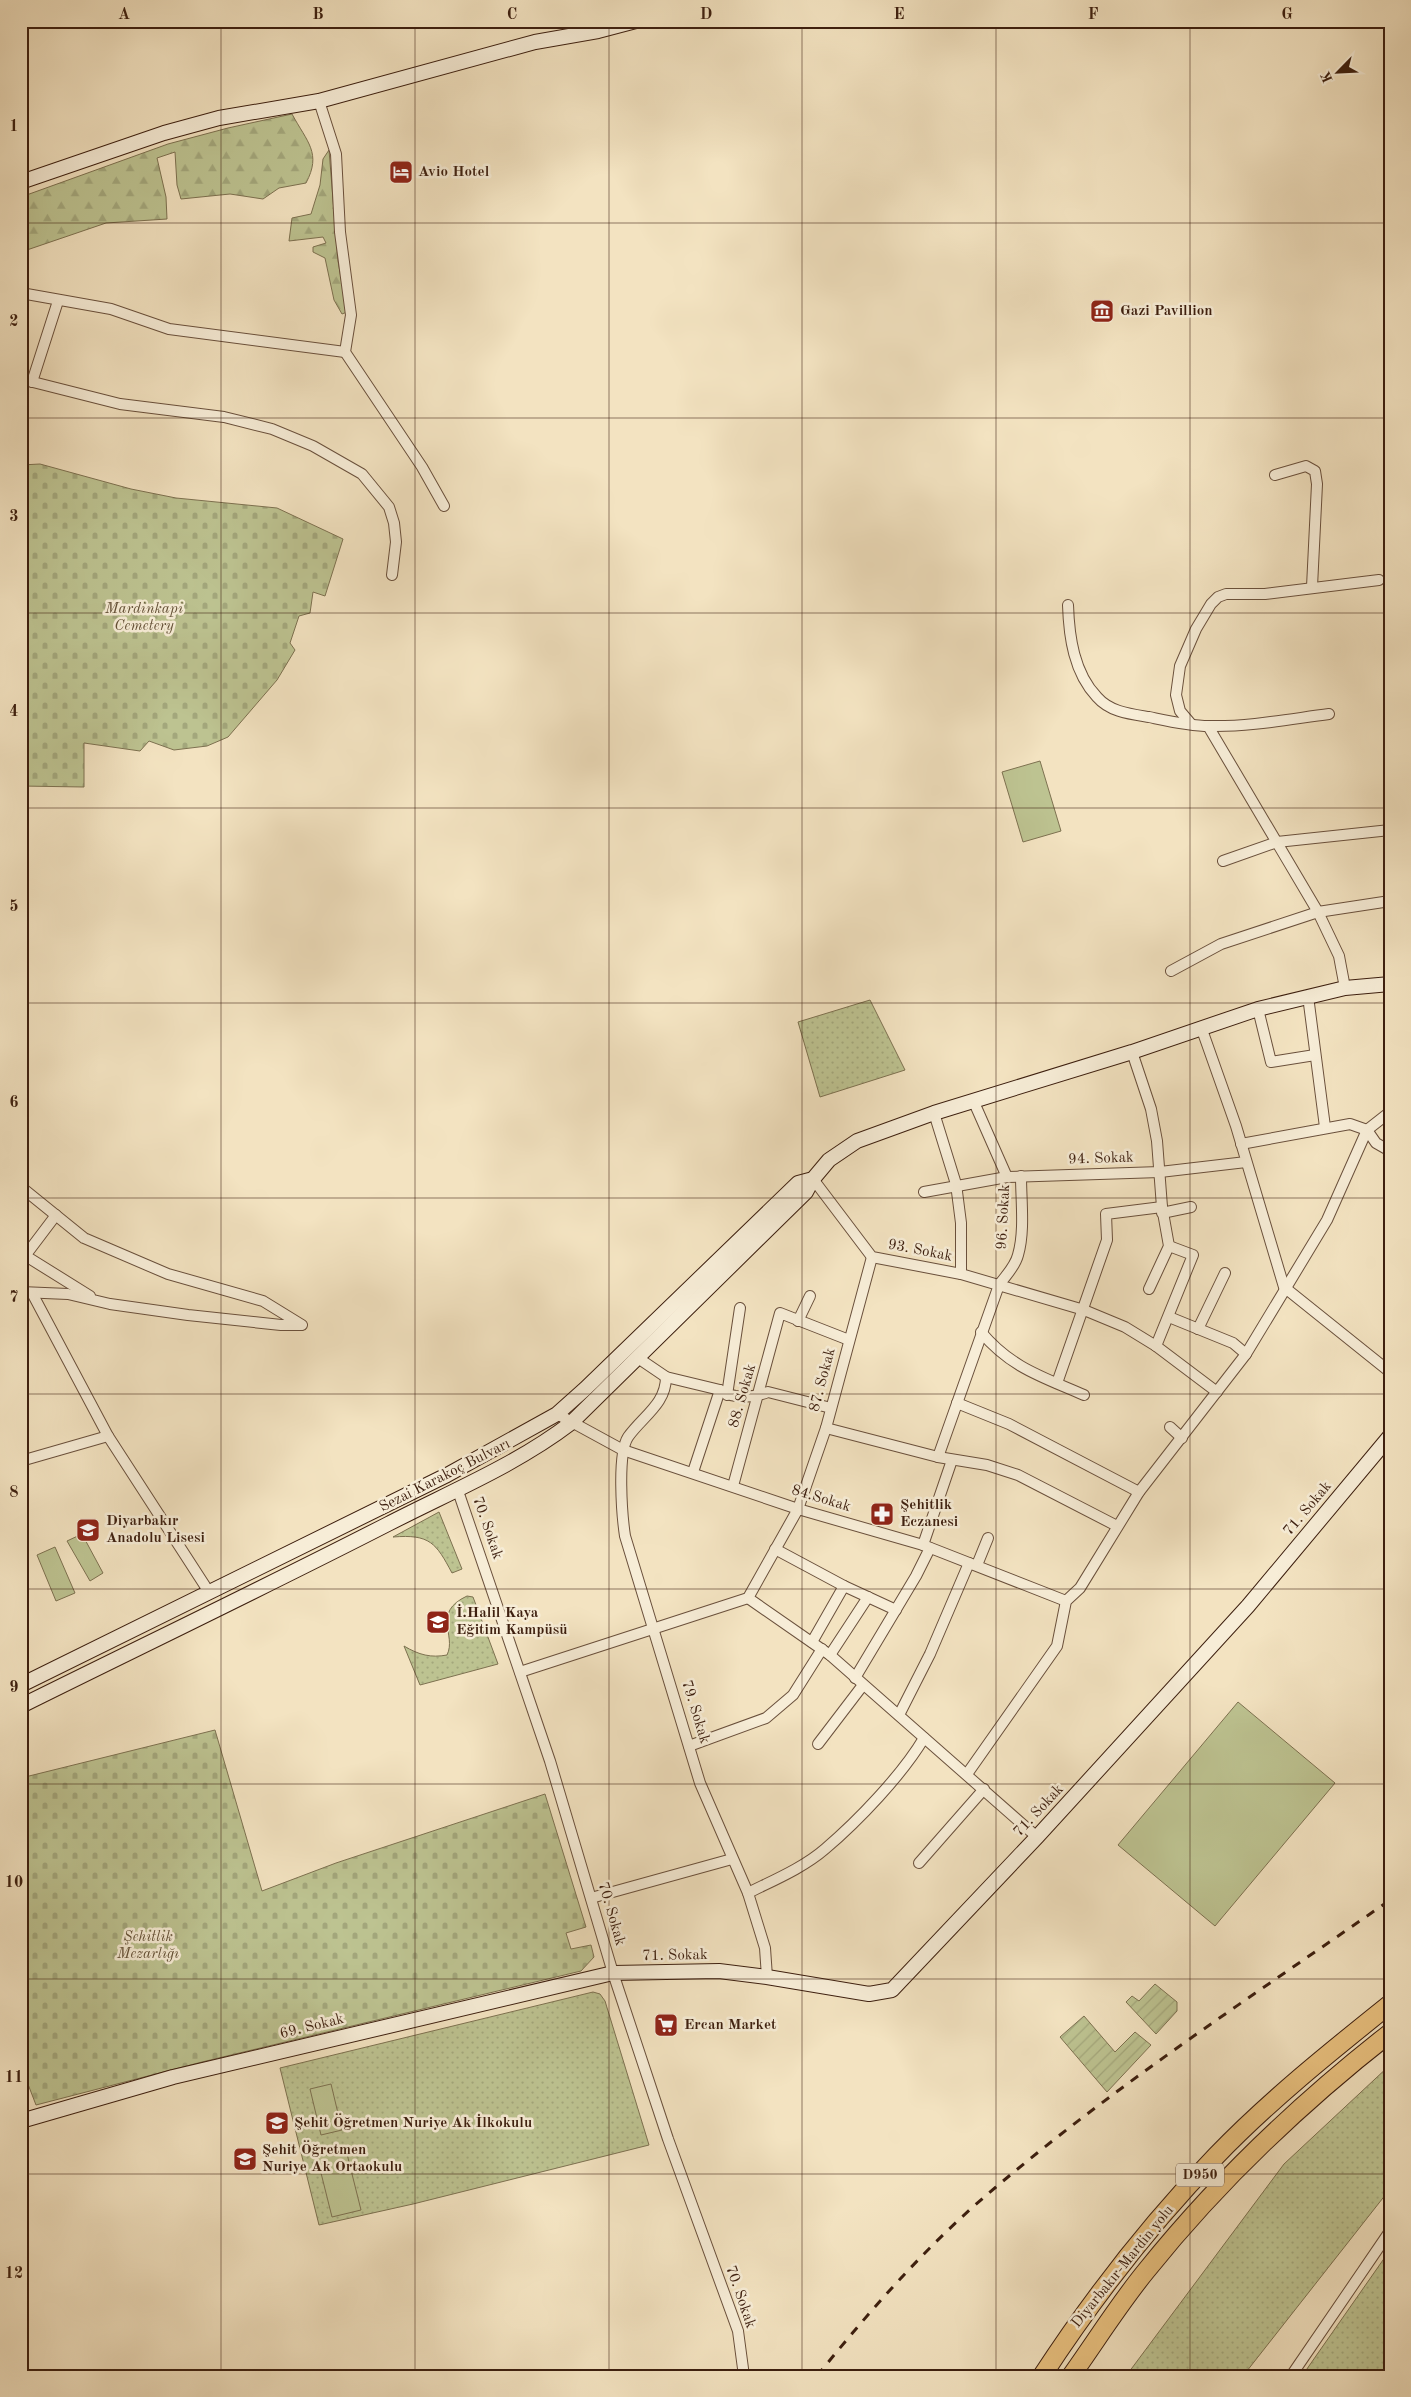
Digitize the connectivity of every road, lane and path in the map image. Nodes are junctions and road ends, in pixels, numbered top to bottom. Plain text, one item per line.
1 (636, 21) edge
2 (319, 101) junction
3 (21, 182) edge
4 (21, 293) edge
5 (58, 301) junction
6 (345, 352) junction
7 (26, 380) edge
8 (1275, 475) dead end
9 (444, 506) dead end
10 (392, 575) dead end
11 (1379, 580) dead end
12 (1312, 587) junction
13 (1068, 605) dead end
14 (1329, 714) dead end
15 (1191, 724) junction
16 (1208, 726) junction
17 (1390, 830) edge
18 (1277, 842) junction
19 (1223, 861) dead end
20 (1390, 900) edge
21 (1318, 912) junction
22 (1171, 971) dead end
23 (1390, 984) edge
24 (1345, 988) junction
25 (1308, 996) junction
26 (1258, 1009) junction
27 (1201, 1027) junction
28 (1132, 1052) junction
29 (1315, 1055) junction
30 (973, 1100) junction
31 (1390, 1112) edge
32 (934, 1113) junction
33 (1325, 1127) junction
34 (1367, 1130) junction
35 (1241, 1144) junction
36 (1390, 1152) edge
37 (1246, 1162) junction
38 (1160, 1172) junction
39 (1021, 1176) junction
40 (1007, 1177) junction
41 (813, 1179) junction
42 (956, 1184) junction
43 (22, 1188) edge
44 (924, 1192) dead end
45 (1191, 1207) dead end
46 (1162, 1210) junction
47 (56, 1215) junction
48 (1169, 1246) junction
49 (23, 1254) edge
50 (872, 1257) junction
51 (1225, 1273) dead end
52 (961, 1274) junction
53 (999, 1285) junction
54 (1284, 1287) junction
55 (1149, 1289) dead end
56 (26, 1292) edge
57 (810, 1296) dead end
58 (98, 1301) junction
59 (740, 1308) dead end
60 (1084, 1310) junction
61 (1169, 1317) junction
62 (798, 1321) junction
63 (1198, 1329) junction
64 (981, 1332) junction
65 (849, 1340) junction
66 (1156, 1346) junction
67 (1246, 1354) junction
68 (638, 1358) junction
69 (1390, 1372) edge
70 (666, 1377) junction
71 (1057, 1383) junction
72 (1216, 1392) junction
73 (723, 1393) junction
74 (1084, 1395) dead end
75 (758, 1396) junction
76 (957, 1403) junction
77 (831, 1408) junction
78 (557, 1414) junction
79 (571, 1423) junction
80 (1170, 1427) dead end
81 (826, 1428) junction
82 (108, 1436) junction
83 (1390, 1436) edge
84 (1182, 1438) junction
85 (623, 1450) junction
86 (938, 1457) junction
87 (952, 1460) junction
88 (21, 1461) edge
89 (692, 1472) junction
90 (733, 1486) junction
91 (457, 1488) junction
92 (1139, 1492) junction
93 (798, 1509) junction
94 (1117, 1526) junction
95 (988, 1538) dead end
96 (926, 1546) junction
97 (775, 1549) junction
98 (973, 1564) junction
99 (844, 1586) junction
100 (208, 1592) junction
101 (868, 1597) junction
102 (748, 1598) junction
103 (1066, 1601) junction
104 (896, 1610) junction
105 (654, 1628) junction
106 (812, 1642) junction
107 (826, 1652) junction
108 (520, 1672) junction
109 (859, 1681) junction
110 (21, 1685) edge
111 (21, 1706) edge
112 (899, 1715) junction
113 (924, 1738) junction
114 (818, 1744) dead end
115 (689, 1746) junction
116 (967, 1774) junction
117 (984, 1789) junction
118 (1037, 1837) junction
119 (732, 1859) junction
120 (918, 1863) dead end
121 (748, 1893) junction
122 (591, 1898) junction
123 (612, 1973) junction
124 (767, 1977) junction
125 (1390, 2004) edge
126 (1390, 2033) edge
127 (21, 2121) edge
128 (1390, 2231) edge
129 (744, 2376) edge
130 (1042, 2376) edge
131 (1071, 2376) edge
132 (1291, 2376) edge

1 - 2 street
2 - 3 street
2 - 6 street
4 - 5 street
5 - 6 street
5 - 7 street
6 - 9 street
7 - 10 street
8 - 12 street
11 - 12 street
12 - 15 street
13 - 15 street
14 - 16 street
15 - 16 street
16 - 18 street
17 - 18 street
18 - 19 street
18 - 21 street
20 - 21 street
21 - 22 street
21 - 24 street
23 - 24 street, Sezai Karakoç Bulvarı
24 - 25 street, Sezai Karakoç Bulvarı
25 - 26 street, Sezai Karakoç Bulvarı
25 - 29 street
26 - 27 street, Sezai Karakoç Bulvarı
26 - 29 street
27 - 28 street, Sezai Karakoç Bulvarı
27 - 35 street
28 - 30 street, Sezai Karakoç Bulvarı
28 - 38 street
29 - 33 street
30 - 32 street, Sezai Karakoç Bulvarı
30 - 40 street, 96. Sokak
31 - 34 street
32 - 41 street, Sezai Karakoç Bulvarı
32 - 42 street
33 - 34 street
33 - 35 street
34 - 36 street
34 - 54 street
35 - 37 street
37 - 38 street, 94. Sokak
37 - 54 street
38 - 39 street, 94. Sokak
38 - 46 street
39 - 40 street, 94. Sokak
39 - 53 street, 96. Sokak
40 - 42 street, 94. Sokak
41 - 50 street, 93. Sokak
41 - 68 street, Sezai Karakoç Bulvarı
41 - 78 street
42 - 44 street, 94. Sokak
42 - 52 street
43 - 47 street
45 - 46 street
46 - 48 street
46 - 60 street
47 - 49 street
47 - 58 street
48 - 55 street
48 - 61 street
49 - 58 street
50 - 52 street, 93. Sokak
50 - 65 street, 87. Sokak
51 - 63 street
52 - 53 street, 93. Sokak
53 - 60 street, 93. Sokak
53 - 64 street, 96. Sokak
54 - 67 street
54 - 69 street
56 - 58 street
56 - 82 street
57 - 62 street
59 - 73 street
60 - 66 street, 93. Sokak
60 - 71 street
61 - 63 street
61 - 66 street
62 - 65 street
62 - 75 street, 88. Sokak
63 - 67 street
64 - 71 street
64 - 76 street, 96. Sokak
65 - 77 street, 87. Sokak
66 - 72 street, 93. Sokak
67 - 72 street
68 - 70 street
68 - 79 street, Sezai Karakoç Bulvarı
70 - 73 street
70 - 85 street
71 - 74 street
72 - 84 street
73 - 75 street
73 - 89 street
75 - 77 street
75 - 90 street, 88. Sokak
76 - 86 street, 96. Sokak
76 - 92 street
77 - 81 street, 87. Sokak
78 - 79 street, 84.Sokak
78 - 100 street
79 - 85 street, 84.Sokak
79 - 91 street, Sezai Karakoç Bulvarı
80 - 84 street
81 - 86 street
81 - 93 street, 87. Sokak
82 - 88 street
82 - 100 street
83 - 118 street, 71. Sokak
84 - 92 street
85 - 89 street, 84.Sokak
85 - 105 street, 79. Sokak
86 - 87 street
87 - 94 street
87 - 96 street
89 - 90 street, 84.Sokak
90 - 93 street, 84.Sokak
91 - 108 street, 70. Sokak
91 - 111 street, Sezai Karakoç Bulvarı
92 - 94 street
93 - 96 street, 84.Sokak
93 - 97 street, 87. Sokak
94 - 103 street
95 - 98 street
96 - 98 street, 84.Sokak
96 - 104 street
97 - 99 street
97 - 102 street, 87. Sokak
98 - 103 street, 84.Sokak
98 - 112 street
99 - 101 street
99 - 106 street
100 - 110 street
101 - 104 street
101 - 107 street
102 - 105 street
102 - 106 street
103 - 116 street
104 - 109 street
105 - 108 street
105 - 115 street, 79. Sokak
106 - 107 street
107 - 109 street
107 - 115 street
108 - 122 street, 70. Sokak
109 - 112 street
109 - 114 street
112 - 113 street
113 - 116 street
113 - 121 street
115 - 119 street, 79. Sokak
116 - 117 street
117 - 118 street
117 - 120 street
118 - 124 street, 71. Sokak
119 - 121 street, 79. Sokak
119 - 122 street
121 - 124 street, 79. Sokak
122 - 123 street, 70. Sokak
123 - 124 street, 71. Sokak
123 - 127 street, 69. Sokak
123 - 129 street, 70. Sokak
125 - 130 highway, Diyarbakır-Mardin yolu / D950
126 - 131 highway, Diyarbakır-Mardin yolu / D950
128 - 132 street

